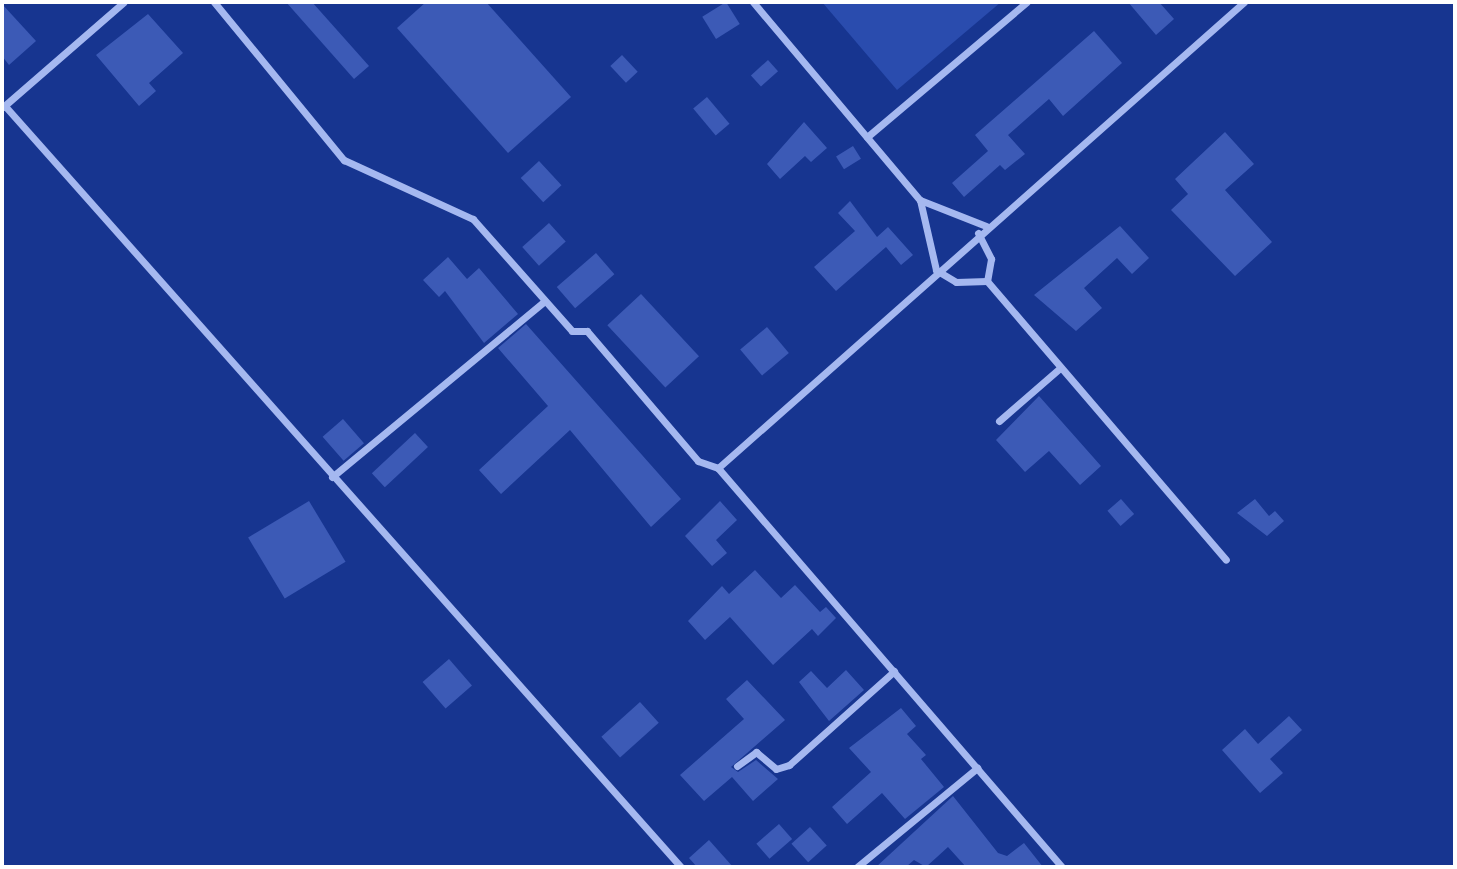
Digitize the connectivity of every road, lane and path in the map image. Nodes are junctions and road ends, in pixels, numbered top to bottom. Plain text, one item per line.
1 (124, 2) edge
2 (214, 2) edge
3 (753, 2) edge
4 (1027, 2) edge
5 (1244, 2) edge
6 (2, 94) edge
7 (5, 106) edge
8 (867, 137) junction
9 (920, 201) junction
10 (986, 226) junction
11 (978, 233) junction
12 (936, 270) junction
13 (987, 281) junction
14 (545, 301) junction
15 (1060, 368) junction
16 (999, 421) dead end
17 (718, 468) junction
18 (332, 477) junction
19 (1226, 560) dead end
20 (894, 671) junction
21 (737, 766) dead end
22 (977, 768) junction
23 (681, 867) edge
24 (857, 867) edge
25 (1062, 867) edge

1 - 7 street
2 - 14 street
3 - 8 street
4 - 8 street
5 - 10 street
6 - 7 street
7 - 18 street
8 - 9 street
9 - 10 street
9 - 12 street
10 - 11 street
11 - 12 street
11 - 13 street
12 - 13 street
12 - 17 street
13 - 15 street
14 - 17 street
14 - 18 street
15 - 16 street
15 - 19 street
17 - 20 street
18 - 23 street
20 - 21 street
20 - 22 street
22 - 24 street
22 - 25 street

